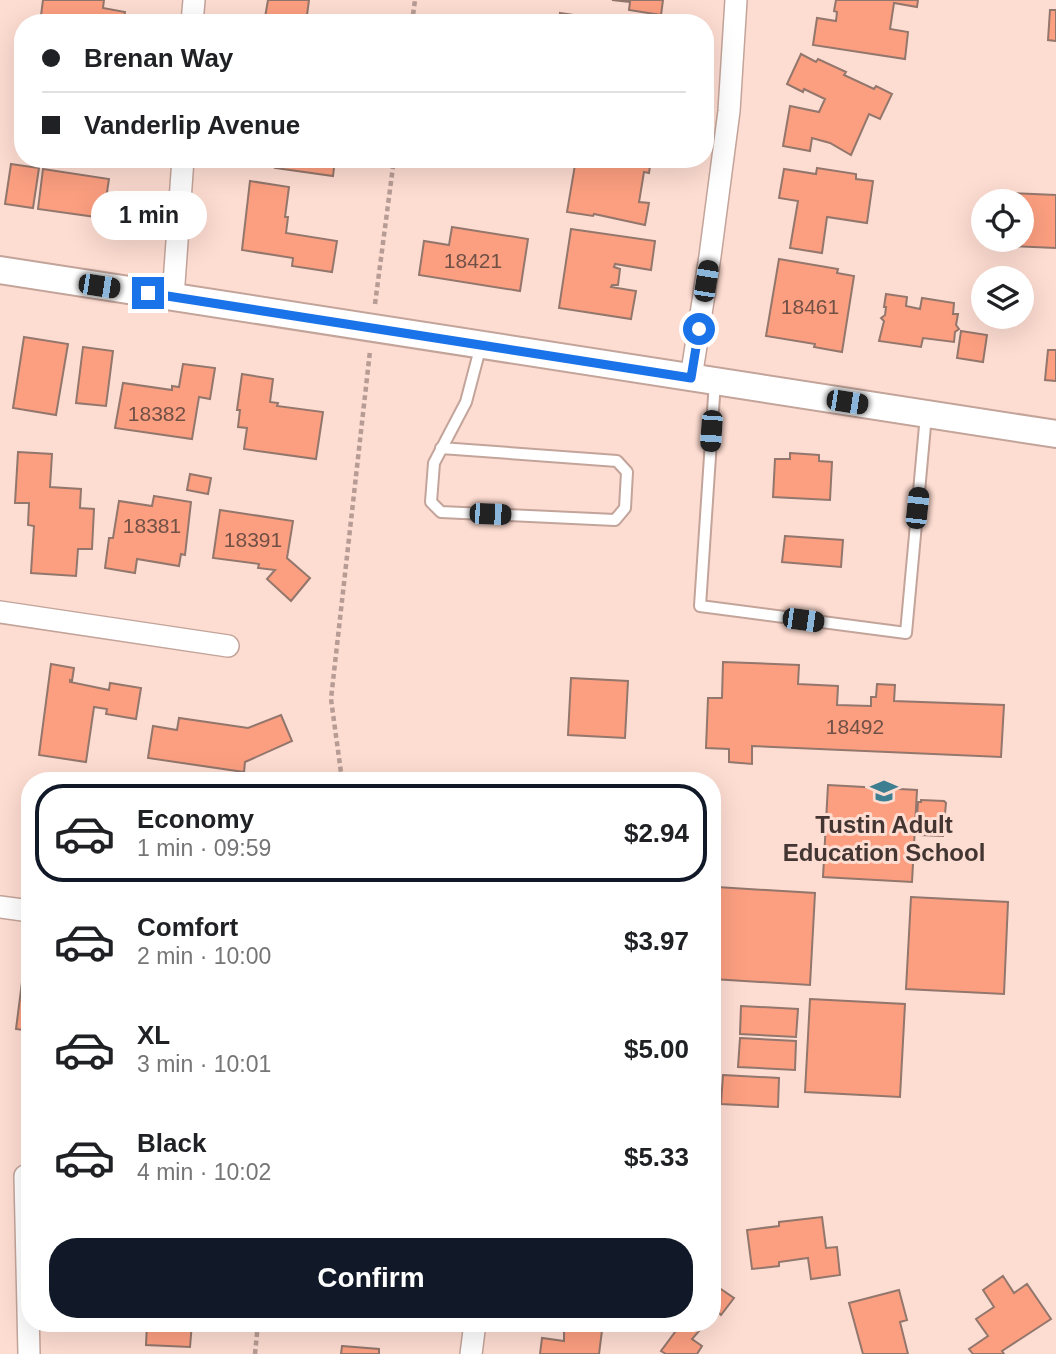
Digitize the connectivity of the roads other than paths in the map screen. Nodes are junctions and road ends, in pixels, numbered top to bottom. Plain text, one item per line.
1 (736, 0) edge
2 (182, 168) edge
3 (0, 270) edge
4 (173, 297) junction
5 (481, 345) junction
6 (703, 380) junction
7 (926, 414) junction
8 (1056, 434) edge
9 (441, 448) junction
10 (0, 612) edge
11 (228, 646) dead end
12 (0, 907) edge
13 (21, 910) edge
14 (29, 1332) edge
15 (474, 1332) edge
16 (29, 1354) edge
17 (471, 1354) edge

1 - 6 street
2 - 4 street
3 - 4 street
4 - 5 street
5 - 6 street
5 - 9 lane
6 - 7 street
6 - 7 lane
7 - 8 street
9 - 9 lane
10 - 11 street
12 - 13 street
14 - 16 street
15 - 17 street

